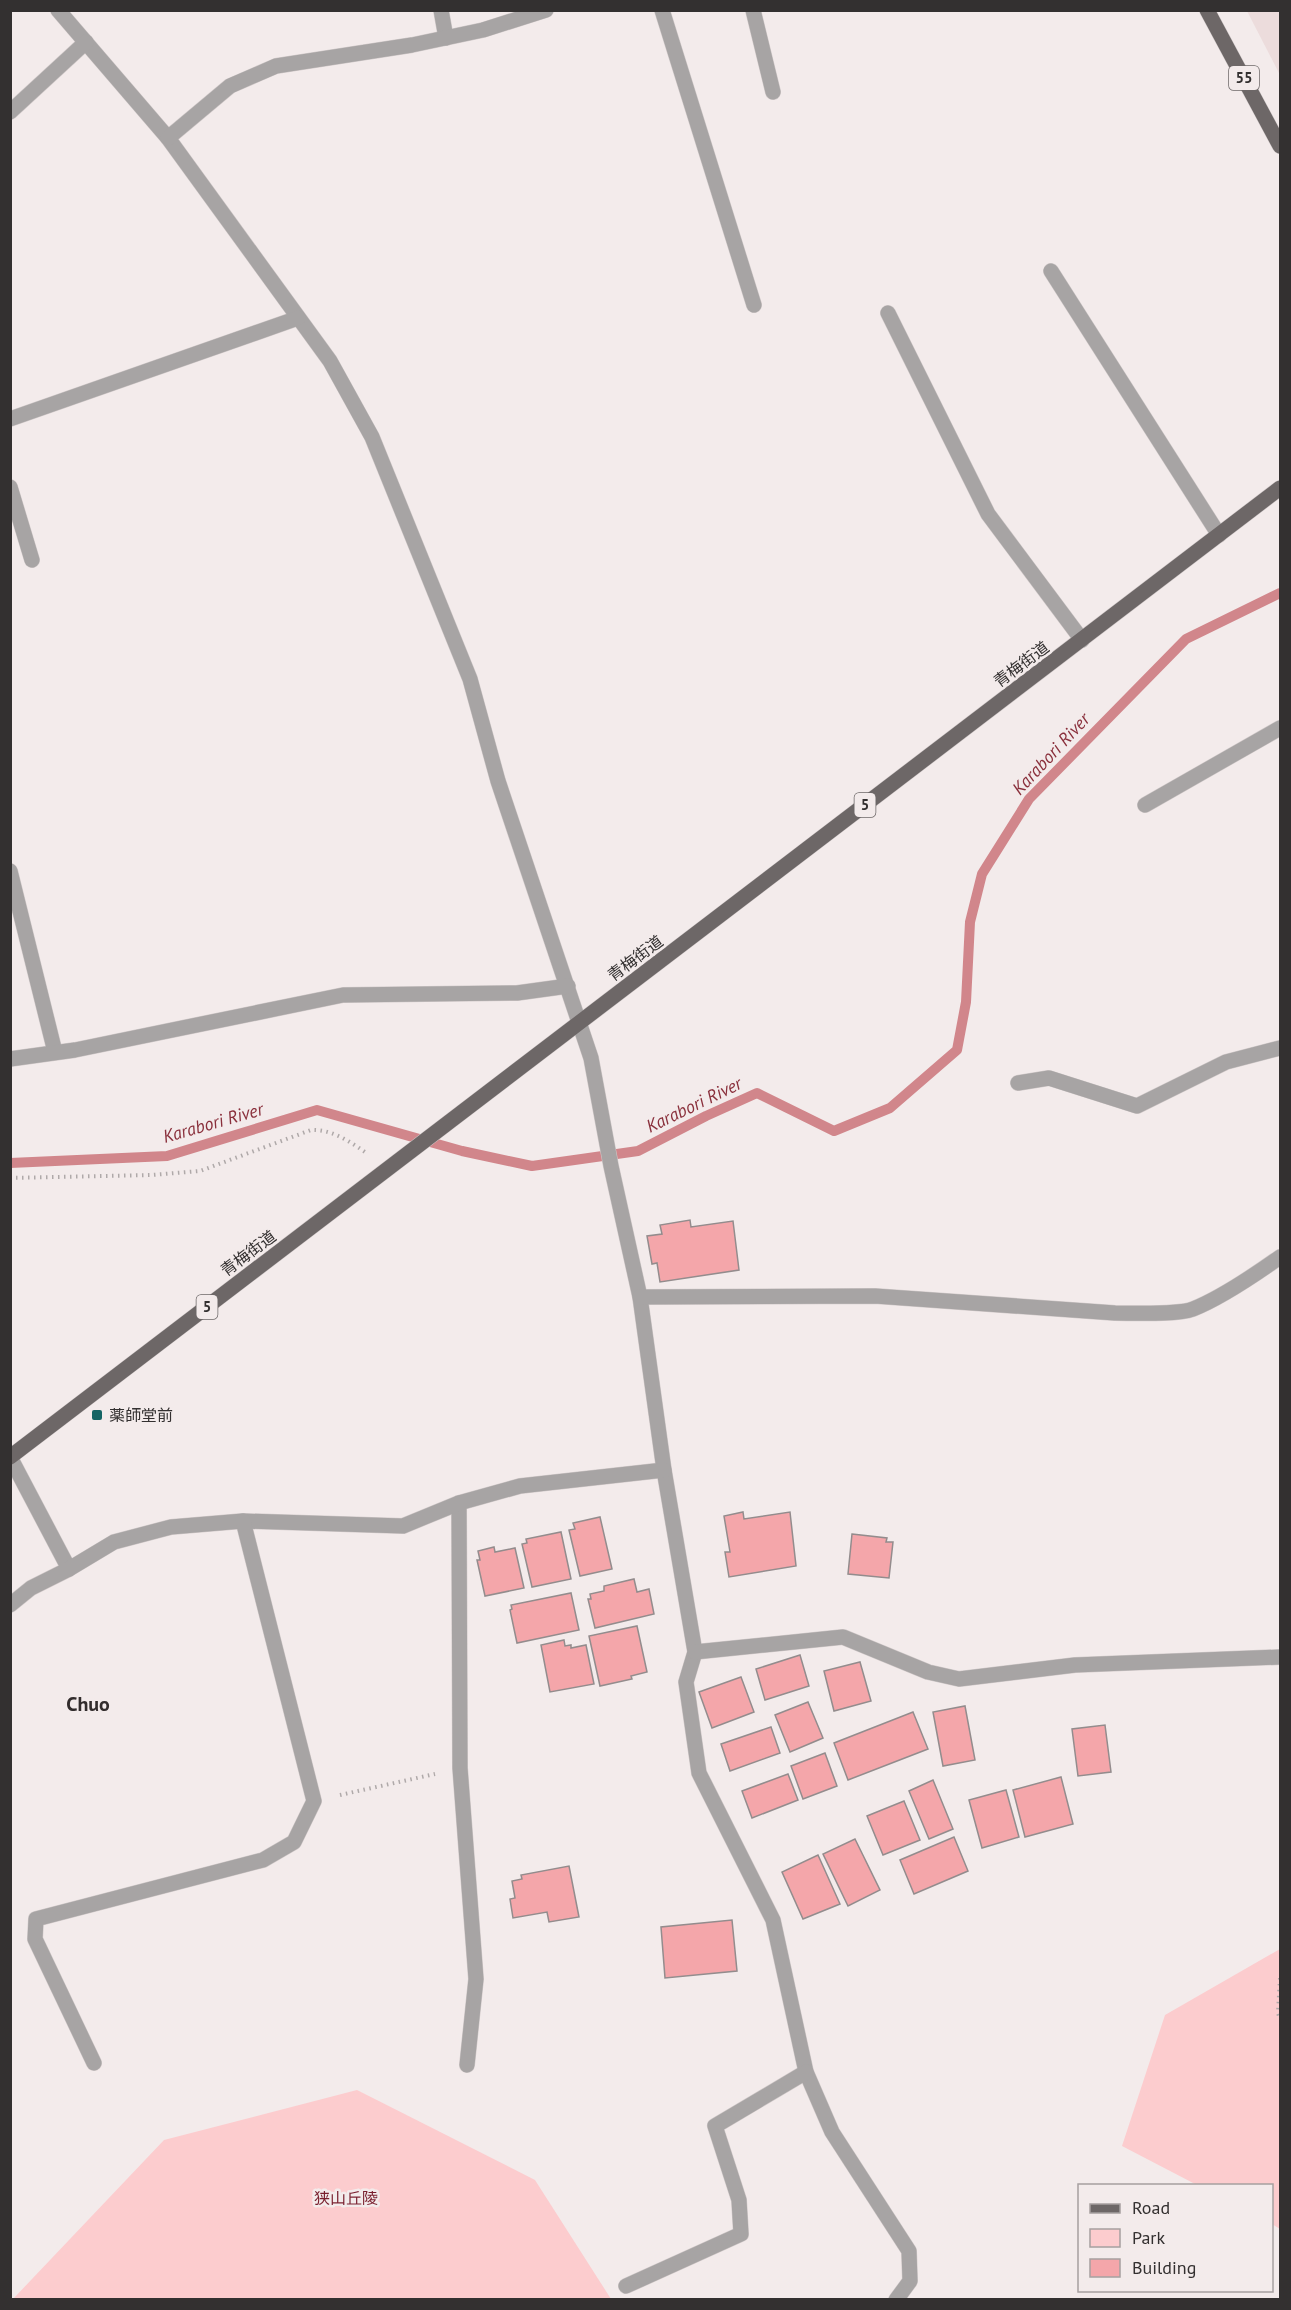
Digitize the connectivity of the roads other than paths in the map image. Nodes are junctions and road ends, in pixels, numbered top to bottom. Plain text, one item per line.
1 (58, 10) edge
2 (441, 10) edge
3 (546, 10) edge
4 (662, 10) edge
5 (753, 10) edge
6 (1207, 10) edge
7 (446, 38) junction
8 (86, 42) junction
9 (773, 92) dead end
10 (10, 112) edge
11 (168, 138) junction
12 (1281, 146) edge
13 (1051, 272) dead end
14 (754, 305) dead end
15 (888, 313) dead end
16 (298, 318) junction
17 (10, 419) edge
18 (10, 487) edge
19 (1281, 488) edge
20 (1219, 535) junction
21 (32, 560) dead end
22 (1082, 640) junction
23 (1281, 728) edge
24 (1144, 805) dead end
25 (10, 871) edge
26 (568, 986) junction
27 (580, 1023) junction
28 (1281, 1048) edge
29 (55, 1052) junction
30 (10, 1059) edge
31 (1018, 1083) dead end
32 (1281, 1257) edge
33 (639, 1297) junction
34 (10, 1457) edge
35 (664, 1470) junction
36 (459, 1503) junction
37 (243, 1521) junction
38 (69, 1569) junction
39 (10, 1605) edge
40 (695, 1652) junction
41 (1281, 1657) edge
42 (94, 2063) dead end
43 (467, 2065) dead end
44 (806, 2072) junction
45 (626, 2286) dead end
46 (896, 2300) edge

1 - 8 street
2 - 7 street
3 - 7 street
4 - 14 street
5 - 9 street
6 - 12 main road, 55
7 - 11 street
8 - 10 street
8 - 11 street
11 - 16 street
13 - 20 street
15 - 22 street
16 - 17 street
16 - 26 street
18 - 21 street
19 - 20 main road, 青梅街道 / 5
20 - 22 main road, 青梅街道 / 5
22 - 27 main road, 青梅街道 / 5
23 - 24 street
25 - 29 street
26 - 27 street
26 - 29 street
27 - 33 street
27 - 34 main road, 青梅街道 / 5
28 - 31 street
29 - 30 street
32 - 33 street
33 - 35 street
34 - 38 street
35 - 36 street
35 - 40 street
36 - 37 street
36 - 43 street
37 - 38 street
37 - 42 street
38 - 39 street
40 - 41 street
40 - 44 street
44 - 45 street
44 - 46 street

